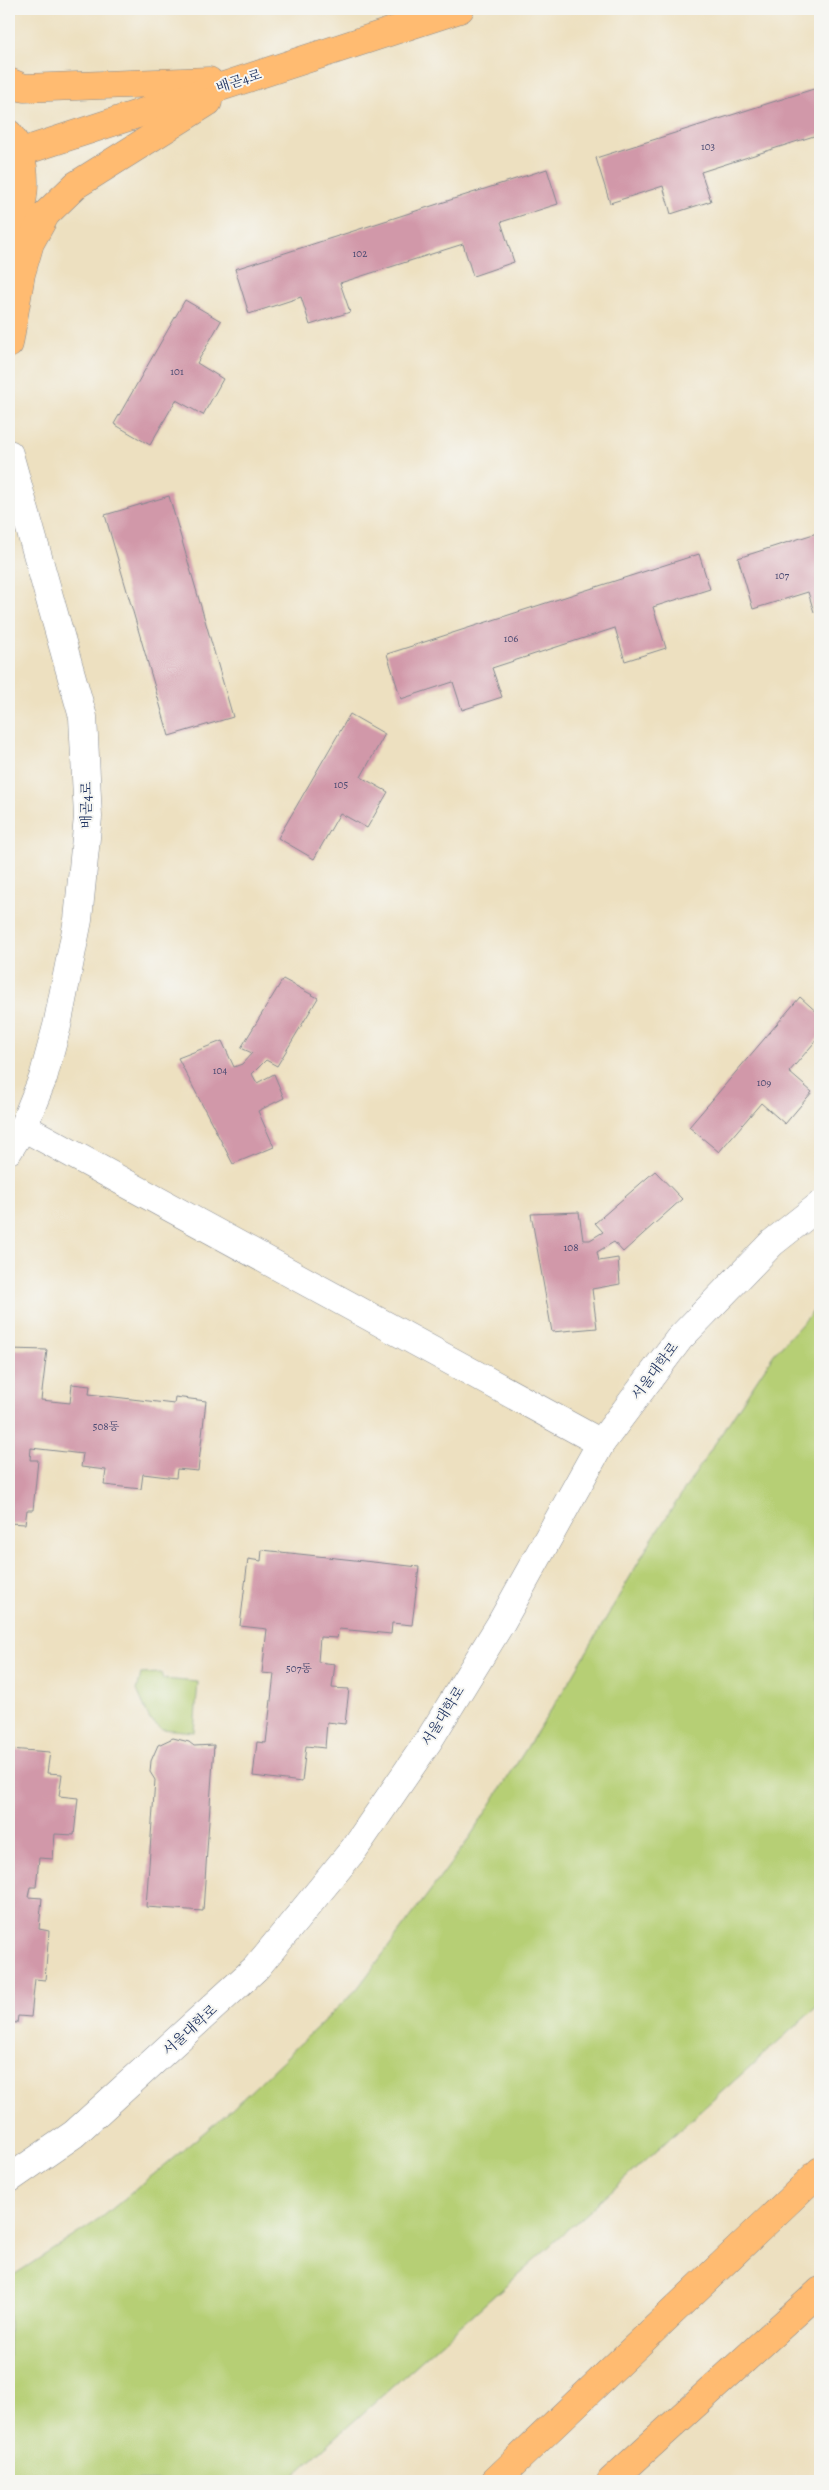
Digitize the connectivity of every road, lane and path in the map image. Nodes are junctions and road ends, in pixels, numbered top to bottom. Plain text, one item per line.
1 (460, 9) edge
2 (243, 80) junction
3 (9, 82) edge
4 (13, 143) edge
5 (9, 232) edge
6 (9, 344) edge
7 (9, 457) edge
8 (23, 1127) junction
9 (9, 1150) edge
10 (820, 1205) edge
11 (601, 1443) junction
12 (820, 2171) edge
13 (9, 2179) edge
14 (820, 2285) edge
15 (820, 2291) edge
16 (778, 2329) junction
17 (496, 2481) edge
18 (611, 2481) edge

1 - 2 main road, 배곧4로
2 - 3 main road
2 - 4 main road, 배곧4로
2 - 6 main road
4 - 5 main road
7 - 8 street, 배곧4로
8 - 9 street, 배곧4로
8 - 11 street
10 - 11 street, 서울대학로
11 - 13 street, 서울대학로
12 - 17 main road
14 - 16 main road
15 - 16 main road
16 - 18 main road

